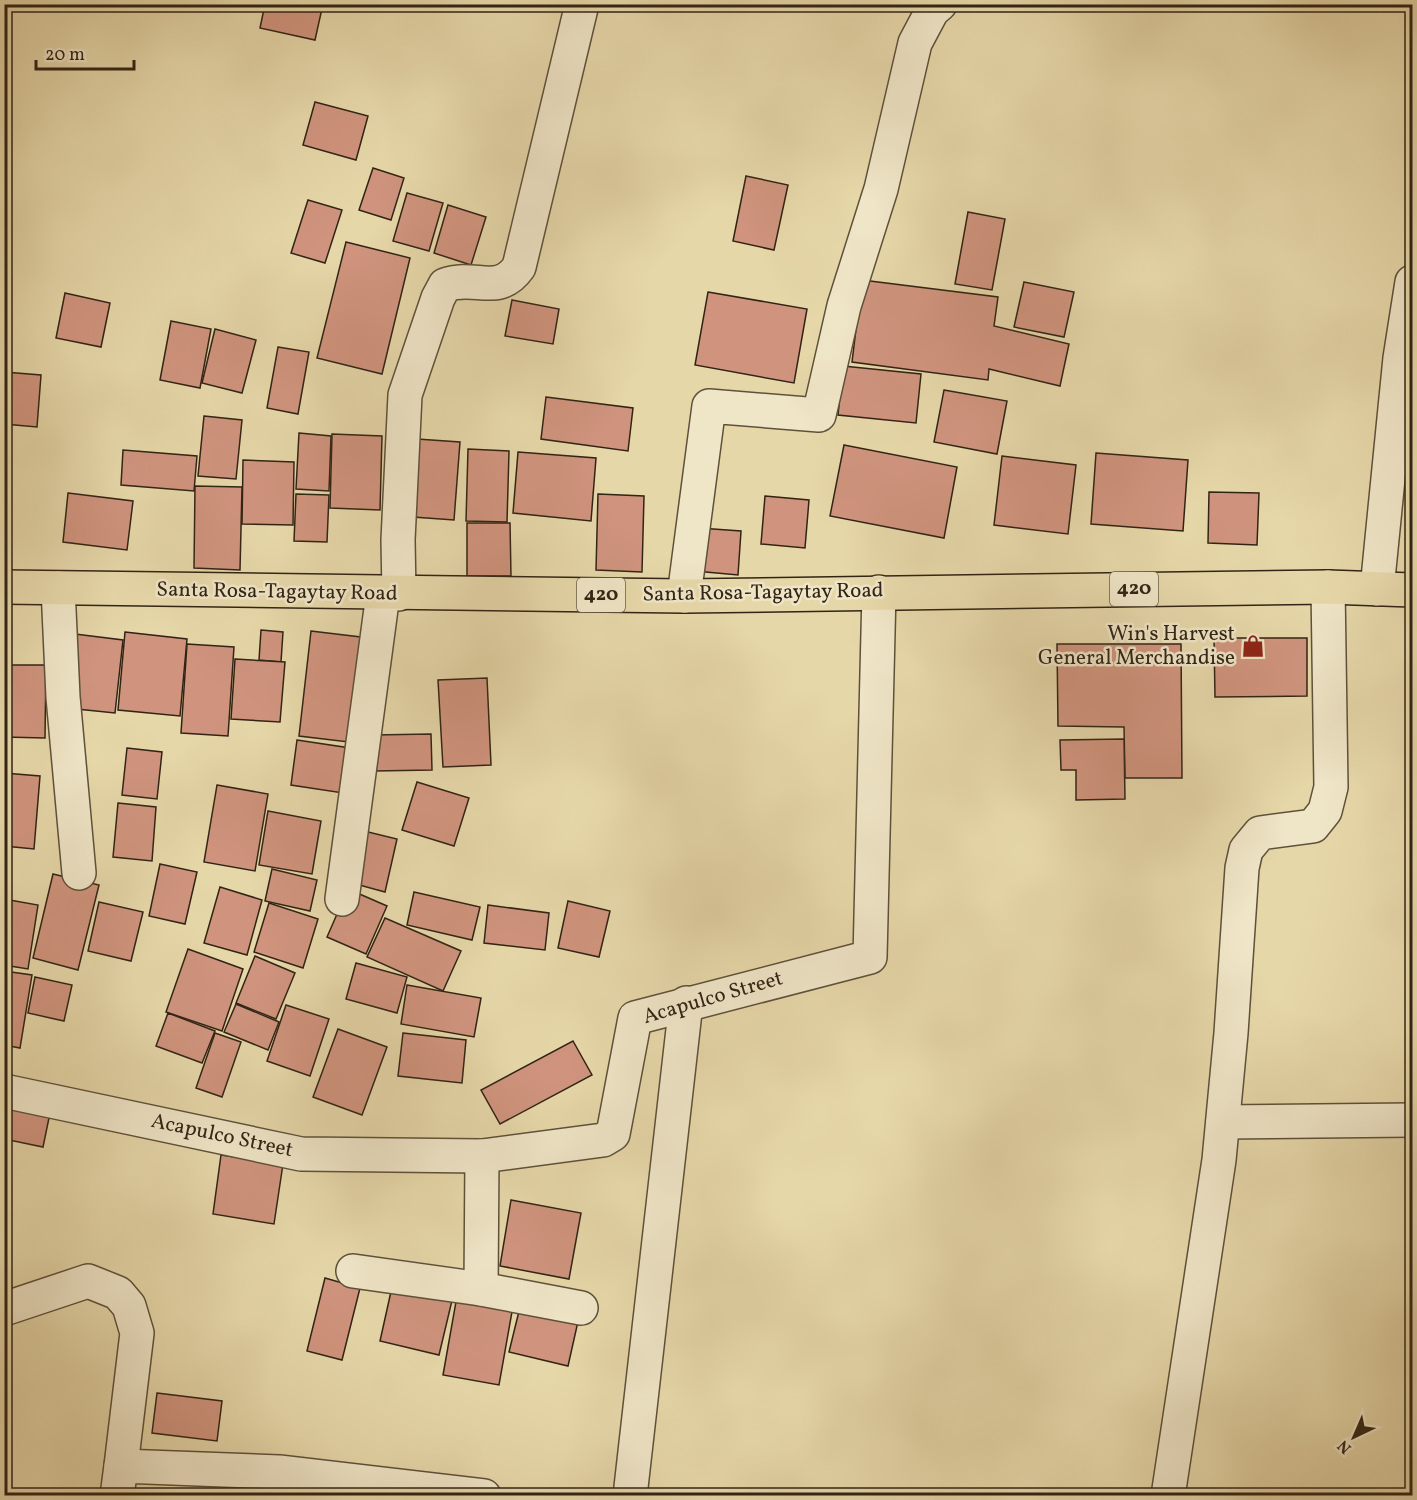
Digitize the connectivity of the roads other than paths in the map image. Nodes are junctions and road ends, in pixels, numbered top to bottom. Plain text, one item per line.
1 (582, 4) edge
2 (940, 4) edge
3 (1413, 282) edge
4 (4, 587) edge
5 (1328, 587) junction
6 (58, 588) junction
7 (1377, 589) junction
8 (1413, 590) edge
9 (879, 592) junction
10 (391, 594) junction
11 (684, 596) junction
12 (79, 873) dead end
13 (342, 899) dead end
14 (686, 1003) junction
15 (4, 1091) edge
16 (1413, 1120) edge
17 (1223, 1122) junction
18 (482, 1156) junction
19 (353, 1271) dead end
20 (481, 1289) junction
21 (581, 1308) dead end
22 (4, 1309) edge
23 (119, 1481) edge
24 (277, 1484) edge
25 (427, 1491) edge
26 (484, 1496) edge
27 (630, 1496) edge
28 (1168, 1496) edge

1 - 10 street
2 - 11 street
3 - 7 street
4 - 6 main road, Santa Rosa-Tagaytay Road / 420
5 - 7 main road, Santa Rosa-Tagaytay Road / 420
5 - 9 main road, Santa Rosa-Tagaytay Road / 420
5 - 17 street
6 - 10 main road, Santa Rosa-Tagaytay Road / 420
6 - 12 street
7 - 8 main road, Santa Rosa-Tagaytay Road / 420
9 - 11 main road, Santa Rosa-Tagaytay Road / 420
9 - 14 street, Acapulco Street
10 - 11 main road, Santa Rosa-Tagaytay Road / 420
10 - 13 street
14 - 18 street, Acapulco Street
14 - 27 street
15 - 18 street, Acapulco Street
16 - 17 street
17 - 28 street
18 - 20 street
19 - 20 street
20 - 21 street
22 - 23 street
23 - 24 street
24 - 25 street
25 - 26 street

